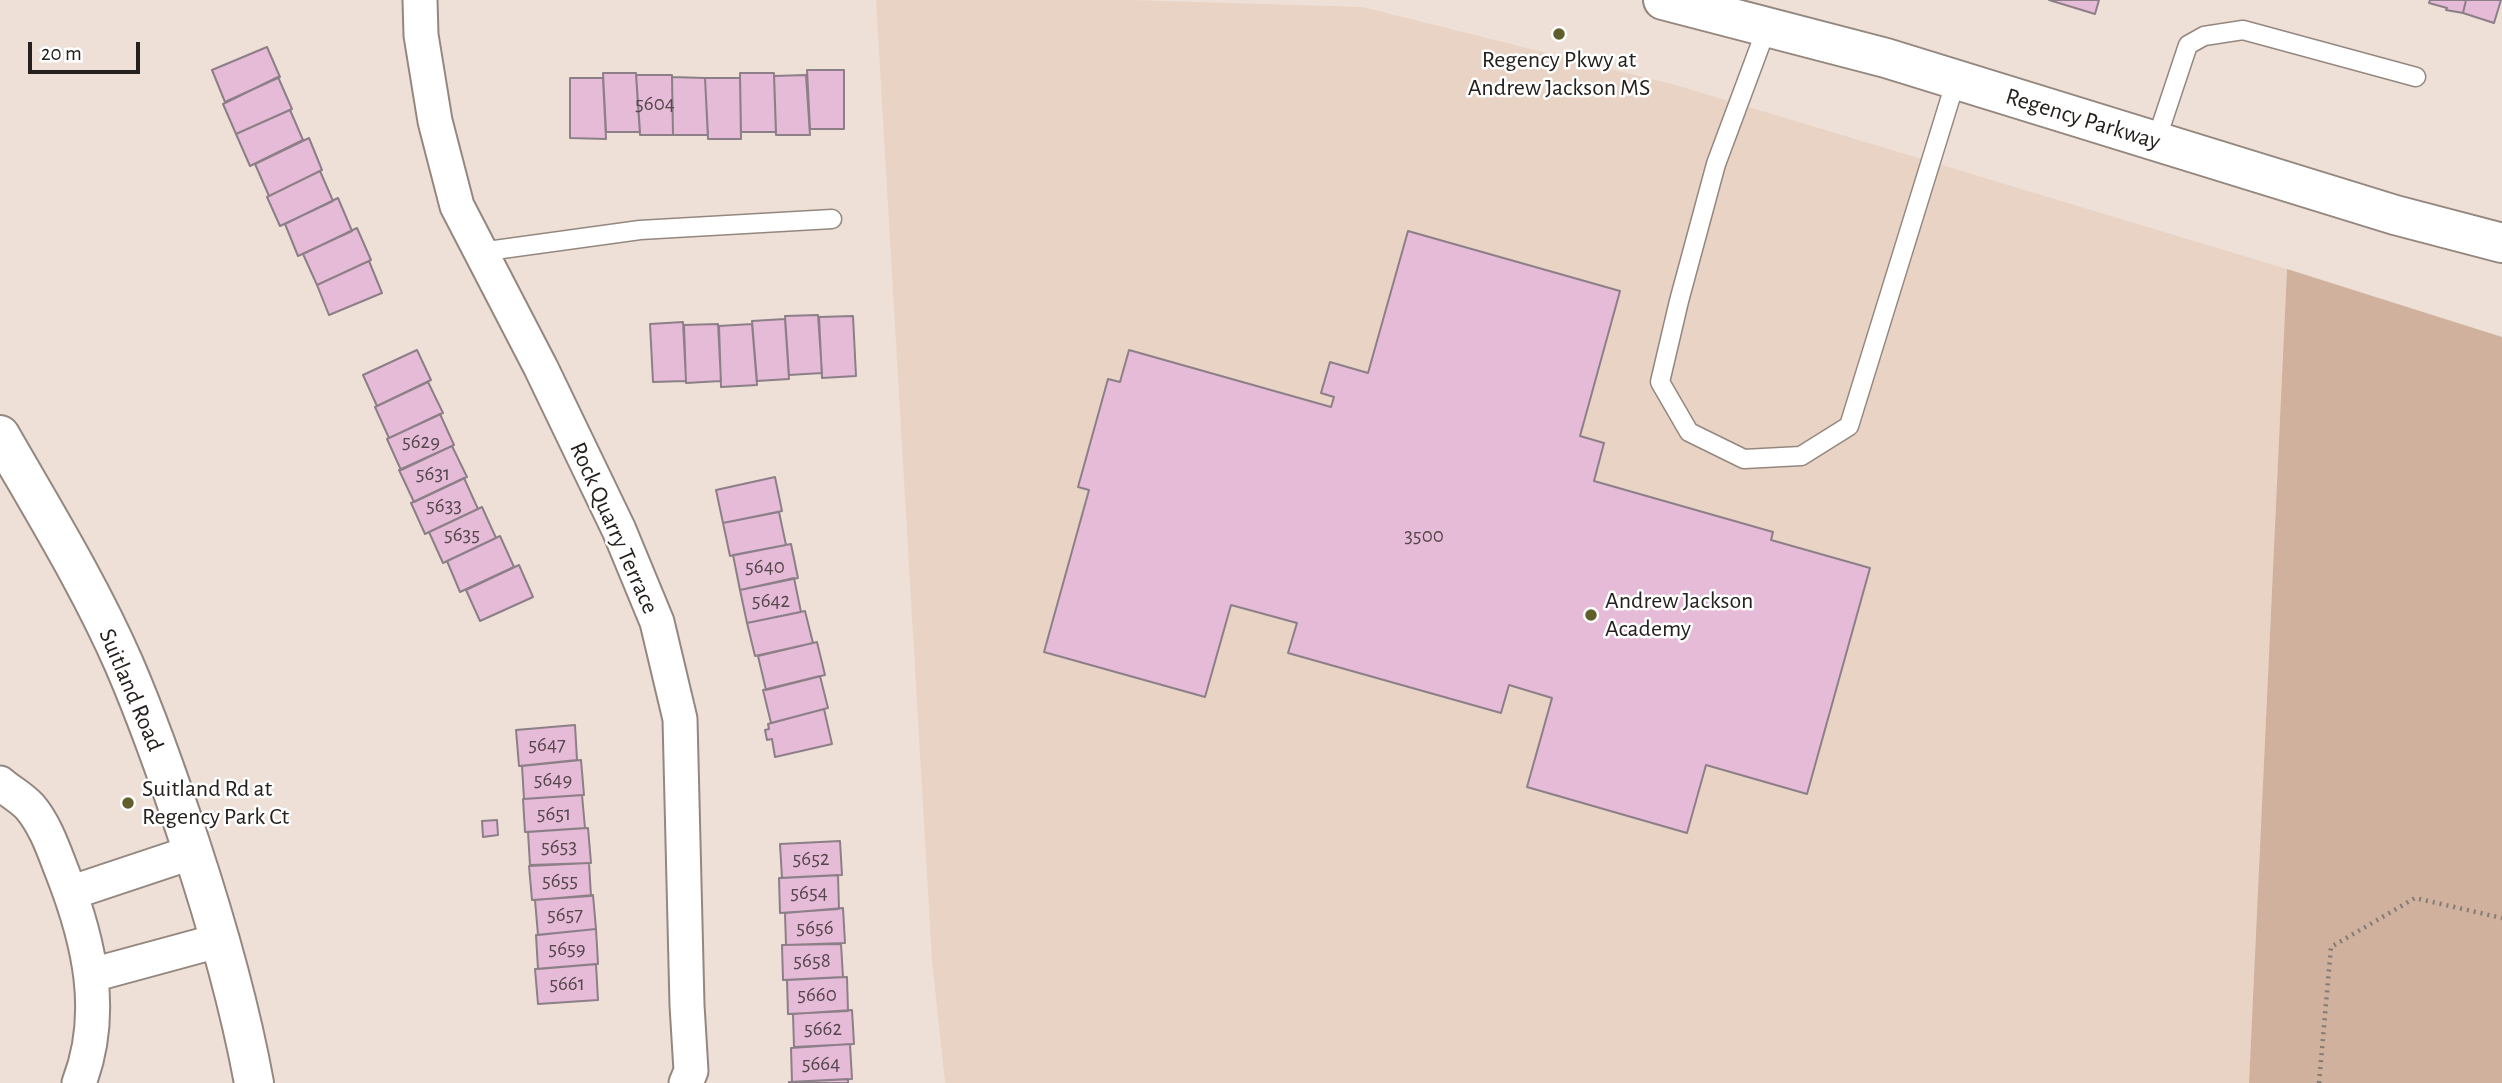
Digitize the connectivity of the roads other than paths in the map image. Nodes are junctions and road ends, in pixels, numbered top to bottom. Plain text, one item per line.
1 (420, 0) edge
2 (1663, 0) edge
3 (1767, 27) junction
4 (2416, 77) dead end
5 (1956, 80) junction
6 (2155, 141) junction
7 (832, 219) dead end
8 (2502, 243) edge
9 (480, 252) junction
10 (0, 435) edge
11 (0, 783) edge
12 (193, 852) junction
13 (70, 892) junction
14 (221, 940) junction
15 (92, 975) junction
16 (79, 1083) edge
17 (254, 1083) edge
18 (686, 1083) edge

1 - 9 street, Rock Quarry Terrace
2 - 3 street, Regency Parkway
3 - 5 street, Regency Parkway
3 - 5 lane
4 - 6 lane
5 - 6 street, Regency Parkway
6 - 8 street, Regency Parkway
7 - 9 lane
9 - 18 street, Rock Quarry Terrace
10 - 12 street, Suitland Road
11 - 13 street
12 - 13 street
12 - 14 street, Suitland Road
13 - 15 street
14 - 15 street
14 - 17 street, Suitland Road
15 - 16 street

